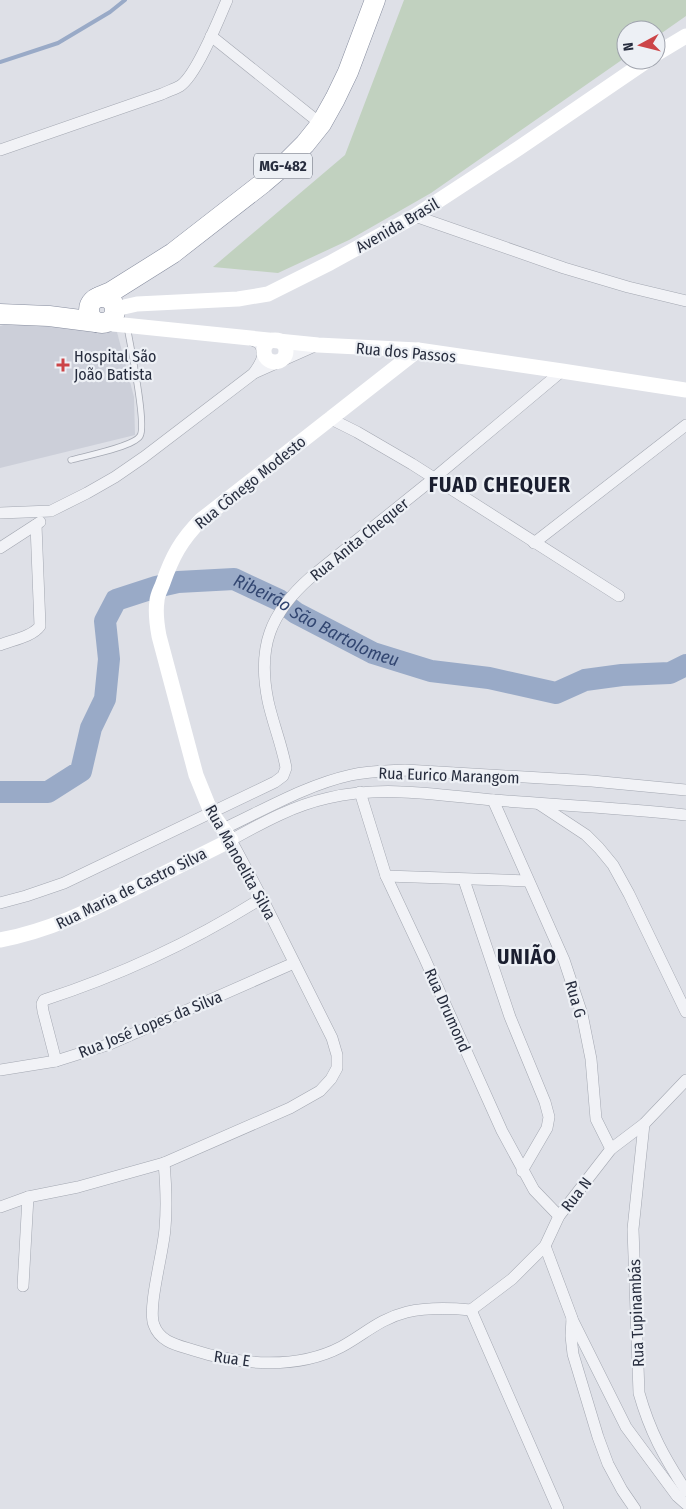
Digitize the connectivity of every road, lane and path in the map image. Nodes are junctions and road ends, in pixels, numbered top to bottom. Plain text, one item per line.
1 (227, 0) edge
2 (375, 0) edge
3 (211, 36) junction
4 (686, 36) edge
5 (666, 48) edge
6 (633, 70) edge
7 (321, 124) junction
8 (0, 150) edge
9 (416, 216) junction
10 (686, 301) edge
11 (0, 314) edge
12 (110, 314) junction
13 (246, 338) junction
14 (275, 340) junction
15 (318, 345) junction
16 (418, 350) junction
17 (264, 352) junction
18 (278, 362) junction
19 (562, 370) junction
20 (254, 373) junction
21 (686, 390) edge
22 (329, 418) junction
23 (686, 424) edge
24 (71, 460) dead end
25 (433, 479) junction
26 (51, 511) junction
27 (0, 513) edge
28 (36, 525) junction
29 (534, 543) junction
30 (0, 548) edge
31 (619, 596) dead end
32 (159, 636) joint
33 (0, 645) edge
34 (686, 790) edge
35 (360, 792) junction
36 (494, 800) junction
37 (537, 803) junction
38 (211, 812) junction
39 (686, 815) edge
40 (227, 835) junction
41 (386, 876) junction
42 (464, 880) junction
43 (528, 881) junction
44 (262, 898) junction
45 (0, 902) edge
46 (0, 940) edge
47 (294, 963) junction
48 (686, 1012) edge
49 (56, 1060) junction
50 (0, 1070) edge
51 (686, 1080) edge
52 (644, 1124) junction
53 (611, 1149) junction
54 (164, 1163) junction
55 (522, 1171) junction
56 (28, 1197) junction
57 (0, 1207) edge
58 (559, 1216) junction
59 (545, 1246) junction
60 (23, 1286) dead end
61 (472, 1310) junction
62 (572, 1318) junction
63 (686, 1491) edge
64 (686, 1504) edge
65 (558, 1509) edge
66 (635, 1509) edge

1 - 3 street
2 - 7 highway, MG-482
3 - 7 street
3 - 8 street
4 - 5 street
6 - 9 street, Avenida Brasil
7 - 12 highway, MG-482
9 - 10 street
9 - 12 street, Avenida Brasil
11 - 12 highway
12 - 13 street, Rua dos Passos
12 - 24 lane
13 - 14 street, Rua dos Passos
13 - 17 street
14 - 15 street, Rua dos Passos
14 - 17 street
14 - 18 street
15 - 16 street, Rua dos Passos
15 - 18 street
16 - 19 street, Rua dos Passos
16 - 22 street, Rua Cônego Modesto
17 - 18 street
17 - 20 street
18 - 20 street
19 - 21 street, Rua dos Passos
19 - 25 street, Rua Anita Chequer
20 - 26 street
22 - 25 street
22 - 32 street, Rua Cônego Modesto
23 - 29 street
25 - 29 street
25 - 38 street, Rua Anita Chequer
26 - 27 street
26 - 28 street
28 - 30 street
28 - 33 street
29 - 31 street
32 - 38 street, Rua Manoelita Silva
34 - 40 street, Rua Eurico Marangom
35 - 36 street, Rua Eurico Marangom
35 - 40 street, Rua Eurico Marangom
35 - 41 street, Rua Drumond
36 - 37 street, Rua Eurico Marangom
36 - 43 street, Rua G
37 - 39 street, Rua Eurico Marangom
37 - 48 street
38 - 40 street, Rua Manoelita Silva
38 - 45 street, Rua Maria de Castro Silva
40 - 44 street, Rua Manoelita Silva
40 - 46 street, Rua Maria de Castro Silva
41 - 42 street
41 - 55 street, Rua Drumond
42 - 43 street
42 - 55 street
43 - 53 street, Rua G
44 - 47 street, Rua Manoelita Silva
44 - 49 street
47 - 49 street, Rua José Lopes da Silva
47 - 54 street, Rua Manoelita Silva
49 - 50 street, Rua José Lopes da Silva
51 - 52 street, Rua N
52 - 53 street, Rua N
52 - 63 street, Rua Tupinambás
53 - 58 street, Rua N
54 - 56 street
54 - 61 street, Rua E
55 - 58 street, Rua Drumond
56 - 57 street
56 - 60 street
58 - 59 street, Rua N
59 - 61 street, Rua N
59 - 62 street
61 - 65 street
62 - 64 street
62 - 66 street

